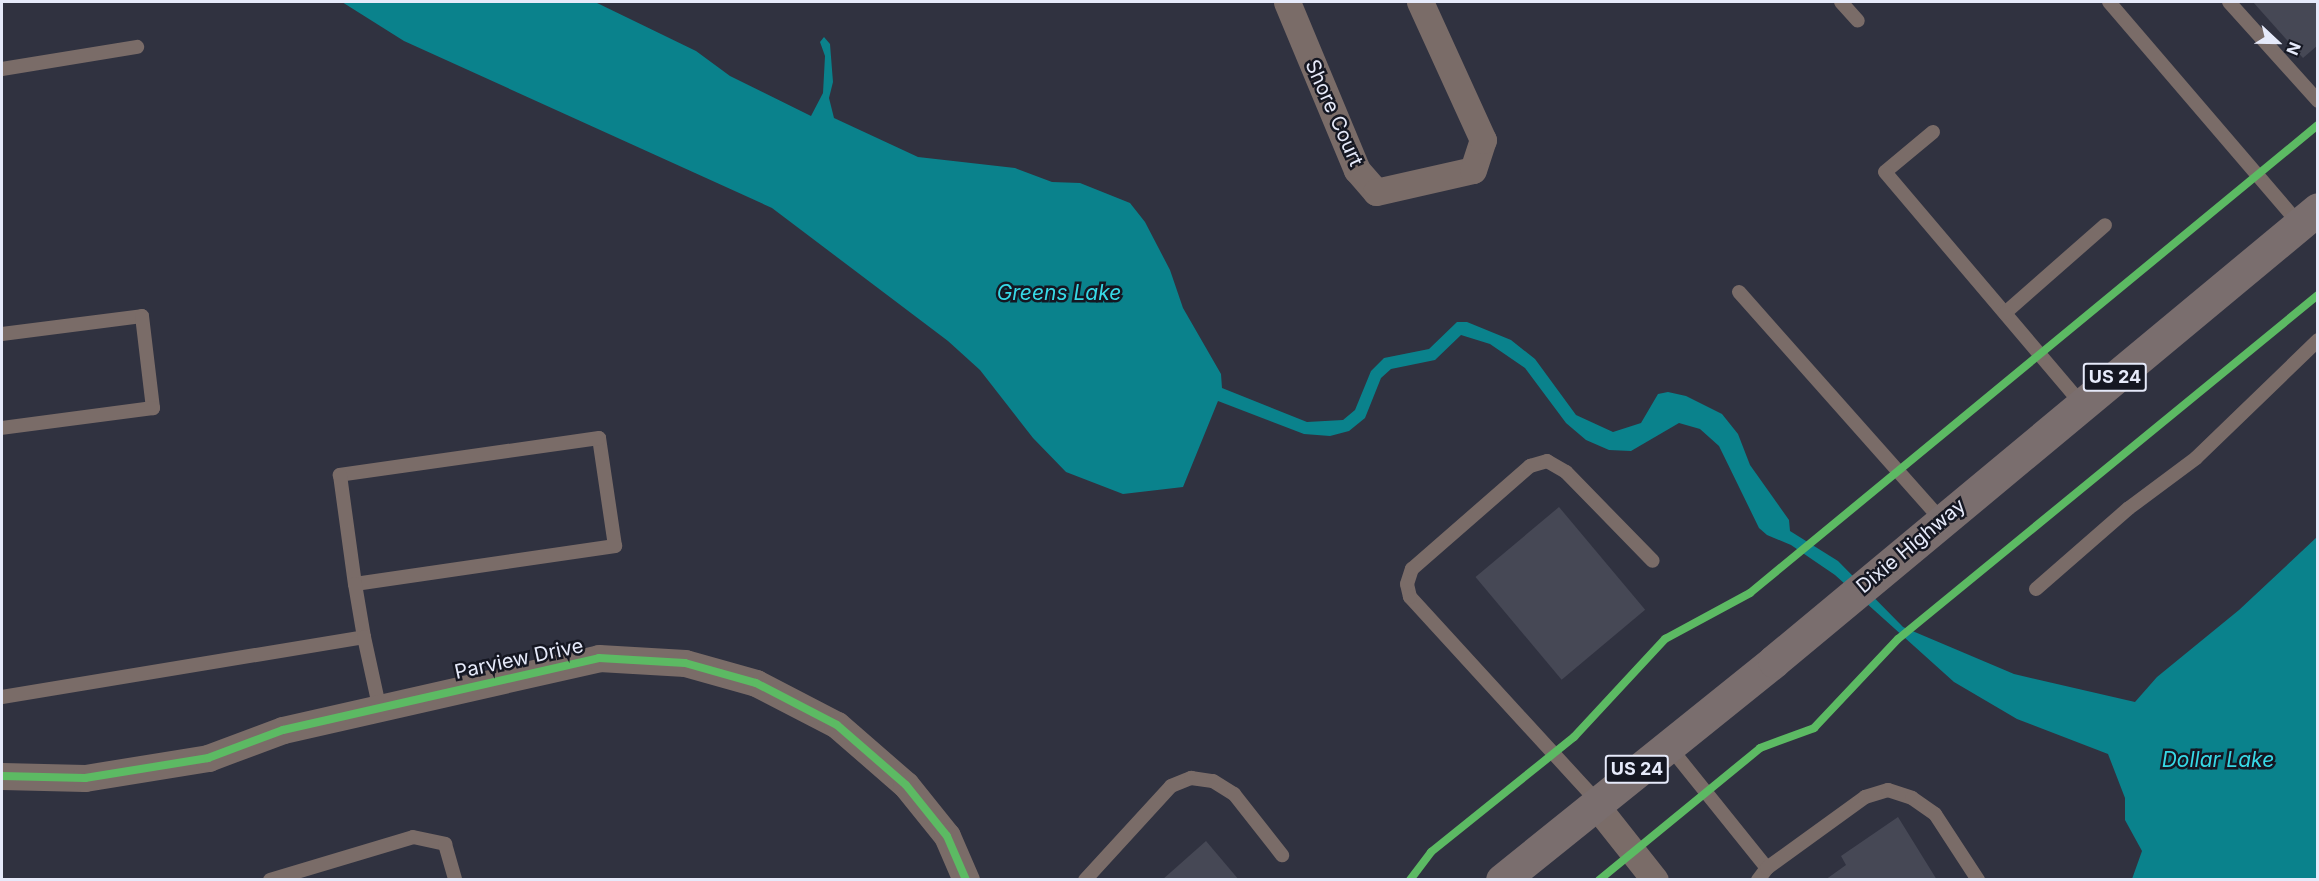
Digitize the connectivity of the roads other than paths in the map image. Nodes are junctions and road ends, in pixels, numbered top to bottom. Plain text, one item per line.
1 (1287, 2) edge
2 (1420, 2) edge
3 (1841, 2) edge
4 (2109, 2) edge
5 (2229, 2) edge
6 (1858, 21) dead end
7 (137, 47) dead end
8 (2, 69) edge
9 (2318, 101) edge
10 (1933, 132) dead end
11 (2308, 217) edge
12 (2105, 225) dead end
13 (1739, 292) dead end
14 (2005, 314) junction
15 (2, 334) edge
16 (2318, 340) edge
17 (2082, 404) junction
18 (2, 429) edge
19 (1942, 521) junction
20 (1653, 561) dead end
21 (355, 584) junction
22 (2036, 590) dead end
23 (364, 637) junction
24 (2, 697) edge
25 (380, 706) junction
26 (1668, 745) junction
27 (2, 776) edge
28 (1595, 802) junction
29 (1282, 855) dead end
30 (1762, 874) edge
31 (270, 879) edge
32 (455, 879) edge
33 (966, 879) edge
34 (1085, 879) edge
35 (1502, 879) edge
36 (1654, 879) edge
37 (1978, 879) edge

1 - 2 street, Shore Court
3 - 6 lane
4 - 11 lane
5 - 9 lane
7 - 8 lane
10 - 14 lane
11 - 17 main road, Dixie Highway / US 24
12 - 14 lane
13 - 19 lane
14 - 17 lane
15 - 18 lane
16 - 22 lane
17 - 19 main road, Dixie Highway / US 24
19 - 26 main road, Dixie Highway / US 24
20 - 28 lane
21 - 21 lane
21 - 23 lane
23 - 24 lane
23 - 25 lane
25 - 27 street, Parview Drive
25 - 33 street, Parview Drive
26 - 28 main road, Dixie Highway / US 24
26 - 30 lane
28 - 35 main road, Dixie Highway / US 24
28 - 36 street
29 - 34 lane
30 - 37 lane
31 - 32 lane

